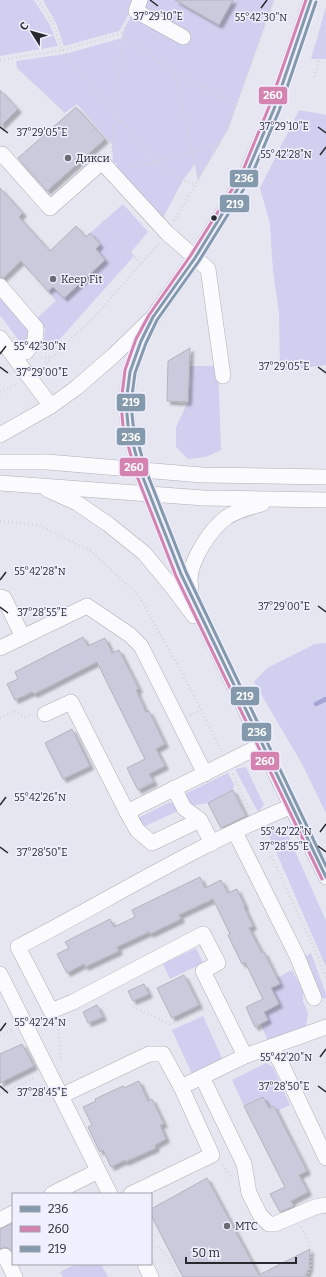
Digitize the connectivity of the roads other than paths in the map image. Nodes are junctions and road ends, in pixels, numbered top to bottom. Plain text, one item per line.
1 (308, 1) edge
2 (138, 5) edge
3 (183, 37) dead end
4 (0, 156) edge
5 (195, 258) junction
6 (0, 286) edge
7 (153, 317) junction
8 (0, 338) edge
9 (9, 350) junction
10 (223, 376) dead end
11 (51, 406) junction
12 (0, 435) edge
13 (0, 462) edge
14 (140, 470) junction
15 (326, 477) edge
16 (0, 483) edge
17 (38, 485) junction
18 (149, 494) junction
19 (278, 499) junction
20 (326, 500) edge
21 (191, 594) junction
22 (0, 597) edge
23 (23, 636) junction
24 (213, 641) junction
25 (0, 648) edge
26 (45, 714) road end
27 (262, 745) junction
28 (205, 774) junction
29 (174, 788) junction
30 (292, 806) junction
31 (127, 812) junction
32 (200, 820) junction
33 (235, 832) junction
34 (212, 843) junction
35 (326, 877) edge
36 (0, 974) edge
37 (314, 998) dead end
38 (326, 1027) edge
39 (272, 1047) junction
40 (245, 1056) junction
41 (202, 1077) junction
42 (181, 1087) junction
43 (61, 1096) junction
44 (326, 1158) edge
45 (98, 1171) junction
46 (54, 1193) edge
47 (109, 1193) edge
48 (133, 1193) edge
49 (326, 1205) edge
50 (12, 1214) edge
51 (0, 1220) edge
52 (5, 1256) dead end
53 (145, 1265) edge
54 (15, 1277) edge
55 (151, 1277) edge

1 - 5 street
2 - 3 street
4 - 5 street
5 - 7 street
5 - 10 street
6 - 9 street
7 - 11 street
7 - 14 street
8 - 9 street
9 - 11 street
11 - 12 street
13 - 14 street
14 - 15 street
14 - 18 street
16 - 17 street
17 - 18 street
17 - 24 street
18 - 19 street
18 - 21 street
19 - 20 street
19 - 21 street
21 - 24 street
22 - 23 street
23 - 25 street
23 - 28 street
24 - 27 street
26 - 31 street
27 - 28 street
27 - 30 street
28 - 29 street
29 - 31 street
29 - 32 street
30 - 33 street
30 - 35 street
31 - 32 street
32 - 34 street
33 - 34 street
33 - 37 street
34 - 40 street
36 - 43 street
38 - 39 street
39 - 40 street
39 - 44 street
40 - 41 street
41 - 42 street
41 - 49 street
42 - 43 street
42 - 48 street
43 - 45 street
45 - 46 street
45 - 47 street
50 - 51 street
52 - 54 street
53 - 55 street

